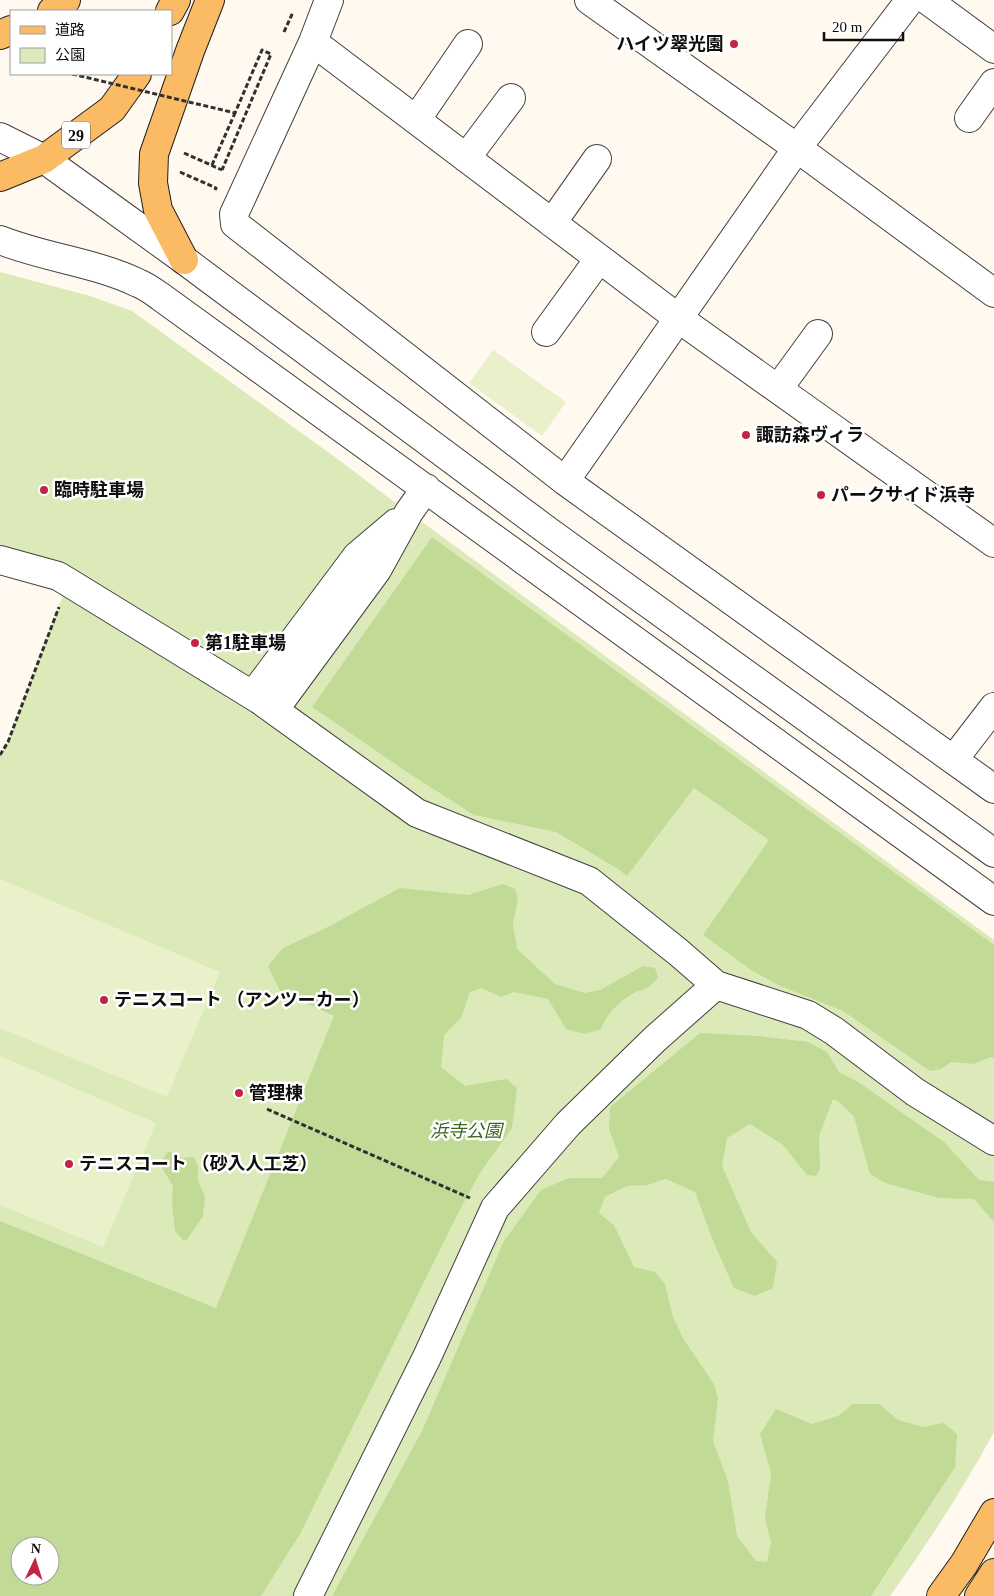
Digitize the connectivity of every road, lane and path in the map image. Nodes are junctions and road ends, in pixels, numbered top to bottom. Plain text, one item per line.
1 (66, 0) edge
2 (210, 0) edge
3 (329, 0) edge
4 (589, 0) edge
5 (910, 0) edge
6 (927, 0) edge
7 (294, 9) dead end
8 (53, 10) edge
9 (284, 32) dead end
10 (313, 42) junction
11 (468, 44) dead end
12 (994, 49) edge
13 (76, 75) edge
14 (136, 75) edge
15 (994, 83) edge
16 (511, 98) dead end
17 (235, 113) junction
18 (969, 118) dead end
19 (416, 120) junction
20 (0, 137) edge
21 (797, 148) junction
22 (181, 152) dead end
23 (466, 158) junction
24 (44, 159) junction
25 (597, 159) dead end
26 (212, 165) junction
27 (174, 169) dead end
28 (0, 177) edge
29 (234, 214) junction
30 (552, 222) junction
31 (0, 240) edge
32 (599, 259) junction
33 (185, 261) junction
34 (994, 293) edge
35 (678, 318) junction
36 (546, 332) dead end
37 (818, 334) dead end
38 (778, 389) junction
39 (565, 481) junction
40 (426, 488) junction
41 (994, 543) edge
42 (0, 560) edge
43 (68, 582) junction
44 (263, 703) junction
45 (994, 707) edge
46 (0, 754) edge
47 (954, 759) junction
48 (994, 789) edge
49 (994, 853) edge
50 (994, 900) edge
51 (716, 985) junction
52 (267, 1109) dead end
53 (994, 1141) edge
54 (495, 1208) junction
55 (994, 1513) edge
56 (994, 1573) edge
57 (308, 1596) edge
58 (941, 1596) edge
59 (979, 1596) edge

1 - 8 main road
2 - 33 main road
3 - 10 street
4 - 21 street
5 - 21 street
6 - 12 street
7 - 9 path
10 - 19 street
10 - 29 street
11 - 19 street
13 - 17 path, bridge
14 - 24 main road, 29
15 - 18 street
16 - 23 street
17 - 26 path
17 - 26 path, bridge
19 - 23 street
20 - 24 street
21 - 34 street
21 - 35 street
22 - 26 path
23 - 30 street
24 - 28 main road, 29
24 - 33 street
25 - 30 street
27 - 29 path
29 - 39 street
30 - 32 street
31 - 40 street
32 - 35 street
32 - 36 street
33 - 49 street
35 - 38 street
35 - 39 street
37 - 38 street
38 - 41 street
39 - 47 street
40 - 44 street
40 - 50 street
42 - 43 street
43 - 44 street
43 - 46 path
44 - 51 street
45 - 47 street
47 - 48 street
51 - 53 street
51 - 54 street
52 - 54 path
54 - 57 street
55 - 58 main road
56 - 59 main road

